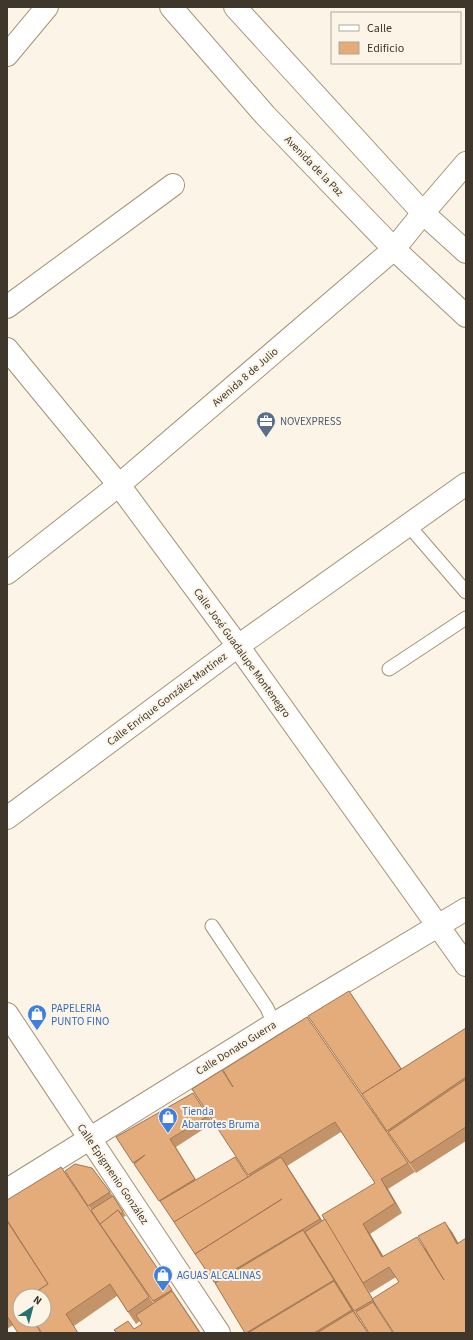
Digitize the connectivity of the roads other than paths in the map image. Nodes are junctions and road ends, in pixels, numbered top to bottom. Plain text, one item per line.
1 (46, 7) edge
2 (170, 7) edge
3 (236, 7) edge
4 (7, 55) edge
5 (466, 163) edge
6 (173, 184) dead end
7 (423, 213) junction
8 (394, 249) junction
9 (466, 252) edge
10 (7, 307) edge
11 (466, 316) edge
12 (7, 349) edge
13 (466, 484) edge
14 (119, 485) junction
15 (408, 526) junction
16 (7, 573) edge
17 (466, 592) edge
18 (466, 618) edge
19 (238, 646) junction
20 (389, 669) dead end
21 (7, 818) edge
22 (466, 909) edge
23 (212, 926) dead end
24 (438, 926) junction
25 (466, 965) edge
26 (7, 1014) edge
27 (274, 1024) junction
28 (90, 1138) junction
29 (7, 1190) edge
30 (220, 1333) edge

1 - 4 street
2 - 8 street, Avenida de la Paz
3 - 7 street
5 - 7 street, Avenida 8 de Julio
6 - 10 street
7 - 8 street, Avenida 8 de Julio
7 - 9 street
8 - 11 street, Avenida de la Paz
8 - 14 street, Avenida 8 de Julio
12 - 14 street, Calle José Guadalupe Montenegro
13 - 15 street, Calle Enrique González Martínez
14 - 16 street, Avenida 8 de Julio
14 - 19 street, Calle José Guadalupe Montenegro
15 - 17 lane
15 - 19 street, Calle Enrique González Martínez
18 - 20 lane
19 - 21 street, Calle Enrique González Martínez
19 - 24 street, Calle José Guadalupe Montenegro
22 - 24 street, Calle Donato Guerra
23 - 27 lane
24 - 25 street, Calle José Guadalupe Montenegro
24 - 27 street, Calle Donato Guerra
26 - 28 street, Calle Epigmenio González
27 - 28 street, Calle Donato Guerra
28 - 29 street, Calle Donato Guerra
28 - 30 street, Calle Epigmenio González

